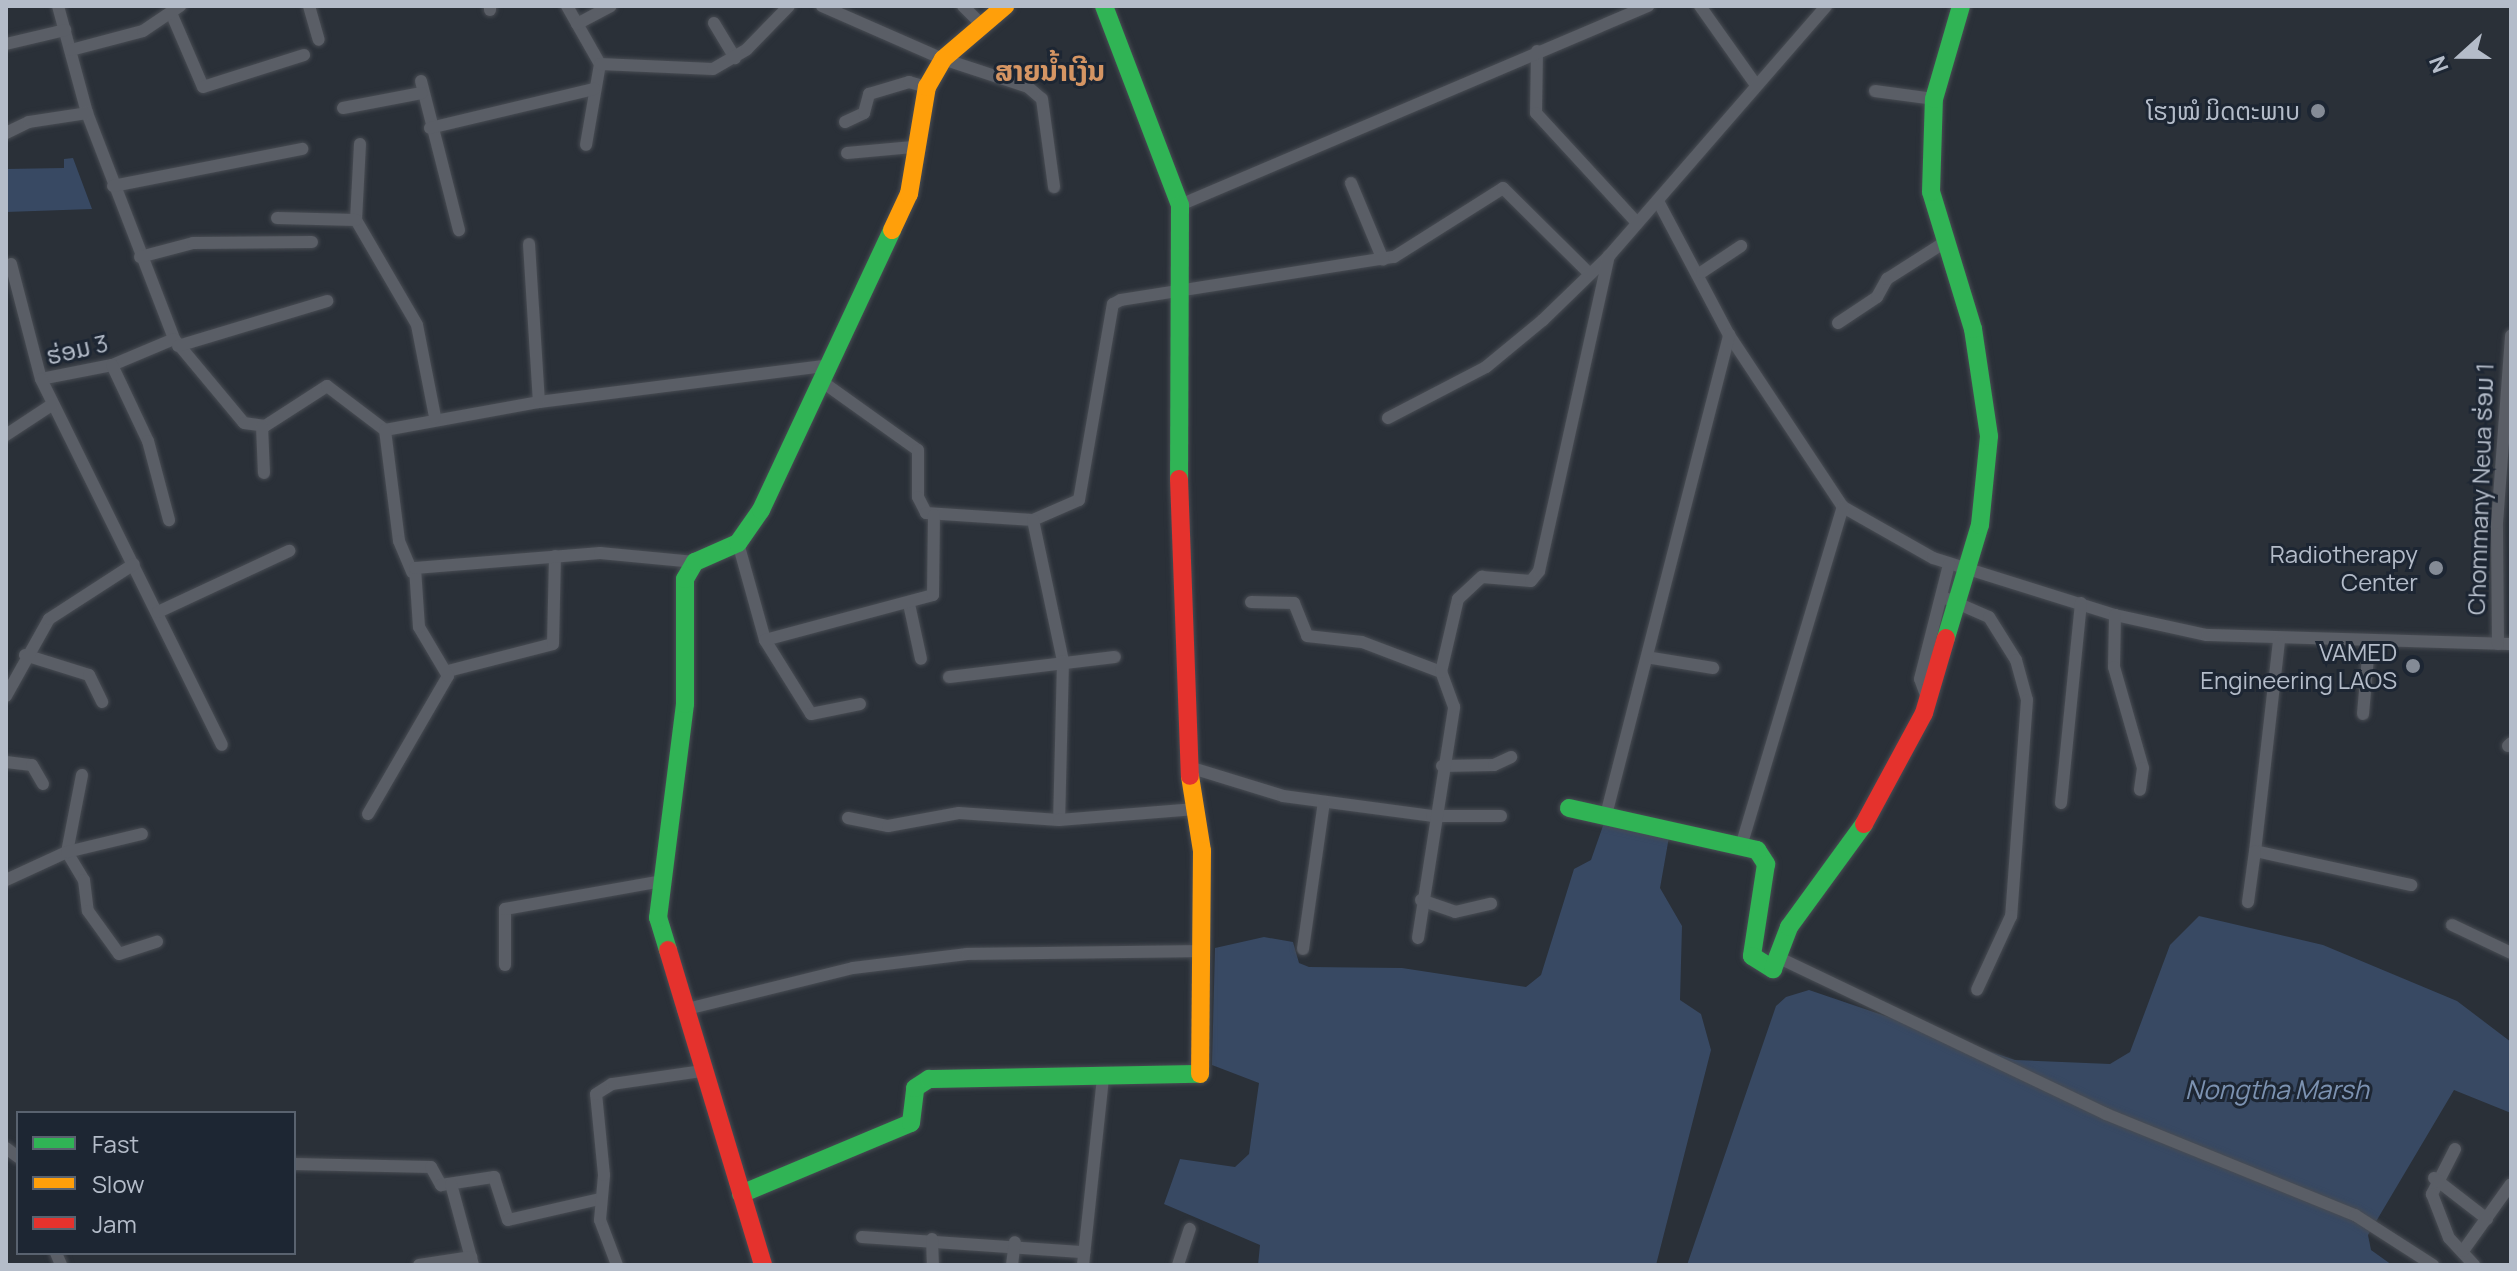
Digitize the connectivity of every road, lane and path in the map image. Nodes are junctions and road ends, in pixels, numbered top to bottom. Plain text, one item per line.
1 (58, 6) edge
2 (309, 6) edge
3 (567, 6) edge
4 (611, 6) edge
5 (789, 6) edge
6 (822, 6) edge
7 (963, 6) edge
8 (1005, 6) edge
9 (1104, 6) edge
10 (1648, 6) edge
11 (1700, 6) edge
12 (1826, 6) edge
13 (1961, 6) edge
14 (176, 10) edge
15 (714, 23) dead end
16 (577, 24) junction
17 (983, 26) junction
18 (65, 30) junction
19 (319, 40) dead end
20 (6, 44) edge
21 (71, 50) junction
22 (1537, 51) junction
23 (304, 55) dead end
24 (735, 58) junction
25 (943, 59) junction
26 (600, 64) junction
27 (1756, 85) junction
28 (927, 87) junction
29 (594, 89) junction
30 (1875, 91) dead end
31 (1934, 99) junction
32 (343, 108) dead end
33 (87, 113) junction
34 (845, 122) dead end
35 (430, 128) junction
36 (6, 133) edge
37 (360, 144) dead end
38 (586, 145) dead end
39 (913, 147) junction
40 (302, 149) dead end
41 (847, 153) dead end
42 (1351, 183) dead end
43 (113, 186) junction
44 (1054, 187) dead end
45 (1658, 201) junction
46 (1180, 205) junction
47 (277, 218) dead end
48 (356, 220) junction
49 (1637, 223) junction
50 (459, 230) dead end
51 (312, 242) dead end
52 (529, 244) dead end
53 (1942, 244) junction
54 (1741, 246) dead end
55 (1609, 256) junction
56 (140, 257) junction
57 (1383, 260) junction
58 (11, 264) dead end
59 (1588, 272) junction
60 (1702, 272) junction
61 (1177, 294) junction
62 (327, 301) dead end
63 (12, 303) edge
64 (1838, 323) dead end
65 (1729, 335) junction
66 (2511, 336) edge
67 (176, 343) junction
68 (112, 365) junction
69 (832, 365) junction
70 (41, 379) junction
71 (824, 383) junction
72 (539, 402) junction
73 (53, 404) junction
74 (435, 417) junction
75 (1388, 418) dead end
76 (262, 426) junction
77 (385, 430) junction
78 (6, 435) edge
79 (264, 473) dead end
80 (1843, 507) junction
81 (934, 515) junction
82 (169, 520) dead end
83 (1033, 520) junction
84 (738, 543) junction
85 (289, 551) dead end
86 (555, 556) junction
87 (695, 562) junction
88 (134, 564) junction
89 (1958, 567) junction
90 (412, 572) junction
91 (1951, 599) junction
92 (1251, 602) dead end
93 (2081, 603) junction
94 (909, 604) junction
95 (158, 612) junction
96 (2115, 615) junction
97 (765, 640) junction
98 (2279, 641) junction
99 (2505, 644) edge
100 (2369, 645) junction
101 (25, 655) junction
102 (1115, 657) dead end
103 (1652, 658) junction
104 (921, 659) dead end
105 (1063, 661) junction
106 (1713, 668) dead end
107 (448, 671) junction
108 (1441, 672) junction
109 (949, 677) dead end
110 (6, 696) edge
111 (102, 702) dead end
112 (860, 704) dead end
113 (2363, 714) dead end
114 (222, 745) dead end
115 (1511, 757) dead end
116 (6, 762) edge
117 (1442, 766) junction
118 (1189, 767) junction
119 (82, 775) dead end
120 (43, 784) dead end
121 (2140, 790) dead end
122 (1324, 802) junction
123 (2061, 803) dead end
124 (1569, 808) dead end
125 (1196, 809) junction
126 (368, 814) dead end
127 (1606, 815) junction
128 (1432, 816) junction
129 (1501, 816) dead end
130 (848, 818) dead end
131 (1059, 820) junction
132 (142, 834) dead end
133 (1742, 843) junction
134 (2255, 851) junction
135 (67, 852) junction
136 (6, 880) edge
137 (662, 881) junction
138 (2411, 885) dead end
139 (1421, 900) junction
140 (2248, 902) dead end
141 (1491, 904) dead end
142 (2452, 925) dead end
143 (1418, 938) dead end
144 (157, 942) dead end
145 (1303, 949) dead end
146 (1202, 951) junction
147 (2511, 953) edge
148 (1775, 956) junction
149 (505, 965) dead end
150 (1977, 990) dead end
151 (683, 1010) junction
152 (702, 1071) junction
153 (1103, 1077) junction
154 (2455, 1149) dead end
155 (296, 1164) edge
156 (2434, 1178) junction
157 (451, 1184) junction
158 (2511, 1184) edge
159 (741, 1194) junction
160 (600, 1199) junction
161 (2487, 1219) junction
162 (1190, 1229) dead end
163 (862, 1237) dead end
164 (932, 1239) junction
165 (1015, 1242) junction
166 (2463, 1251) junction
167 (1084, 1258) edge
168 (472, 1261) edge
169 (419, 1265) edge
170 (617, 1265) edge
171 (763, 1265) edge
172 (933, 1265) edge
173 (1012, 1265) edge
174 (1178, 1265) edge
175 (2433, 1265) edge
176 (2474, 1265) edge

1 - 18 street
2 - 19 street
3 - 16 street
4 - 16 street
5 - 24 street
6 - 25 street
7 - 17 street
8 - 17 street
9 - 46 street
10 - 22 street
11 - 27 street
12 - 27 street
13 - 31 street
14 - 21 street
14 - 23 street
15 - 24 street
16 - 26 street
17 - 25 street
18 - 20 street
18 - 21 street
21 - 33 street
22 - 46 street
22 - 49 street
24 - 26 street
25 - 28 street
25 - 44 street
26 - 29 street
27 - 45 street
28 - 34 street
28 - 39 street
29 - 35 street
29 - 38 street
30 - 31 street
31 - 53 street
32 - 35 street
33 - 36 street
33 - 43 street
35 - 50 street
37 - 48 street
39 - 41 street
39 - 69 street
40 - 43 street
42 - 57 street
43 - 56 street
45 - 49 street
45 - 60 street
46 - 61 street
47 - 48 street
48 - 74 street
49 - 55 street
51 - 56 street
52 - 72 street
53 - 64 street
53 - 89 street
54 - 60 street
55 - 59 street
55 - 108 street
56 - 67 street
57 - 59 street
57 - 61 street
58 - 63 street
59 - 75 street
60 - 65 street
61 - 83 street
61 - 118 street
62 - 67 street, ຮ່ອມ 3
63 - 70 street
65 - 80 street
65 - 103 street
66 - 99 street, Chommany Neua ຮ່ອມ 1
67 - 68 street, ຮ່ອມ 3
67 - 76 street
68 - 70 street, ຮ່ອມ 3
68 - 82 street
69 - 71 street
69 - 72 street
70 - 73 street, ຮ່ອມ 3
71 - 81 street
71 - 84 street
72 - 74 street
73 - 78 street
73 - 88 street, ຮ່ອມ 3
74 - 77 street
76 - 77 street
76 - 79 street
77 - 90 street
80 - 89 street
80 - 133 street
81 - 83 street
81 - 94 street
83 - 105 street
84 - 87 street
84 - 97 street
85 - 95 street
86 - 87 street
86 - 90 street
86 - 107 street
87 - 137 street
88 - 95 street, ຮ່ອມ 3
88 - 101 street
89 - 91 street
89 - 93 street
90 - 107 street
91 - 148 street
91 - 150 street
92 - 108 street
93 - 96 street
93 - 123 street
94 - 97 street
94 - 104 street
95 - 114 street, ຮ່ອມ 3
96 - 98 street
96 - 121 street
97 - 112 street
98 - 100 street
98 - 134 street
99 - 100 street
100 - 113 street
101 - 110 street
101 - 111 street
102 - 105 street
103 - 106 street
103 - 127 street
105 - 109 street
105 - 131 street
107 - 126 street
108 - 117 street
115 - 117 street
116 - 120 street
117 - 128 street
118 - 122 street
118 - 125 street
119 - 135 street
122 - 128 street
122 - 145 street
124 - 127 street
125 - 131 street
125 - 146 street
127 - 133 street
128 - 129 street
128 - 139 street
130 - 131 street
132 - 135 street
133 - 148 street
134 - 138 street
134 - 140 street
135 - 136 street
135 - 144 street
137 - 149 street
137 - 151 street
139 - 141 street
139 - 143 street
142 - 147 street
146 - 151 street
146 - 153 street
148 - 175 street
151 - 152 street
152 - 159 street
152 - 160 street
153 - 159 street
153 - 167 street
154 - 156 street
155 - 157 street
156 - 161 street
156 - 166 street
157 - 160 street
157 - 168 street
158 - 161 street
159 - 171 street
160 - 170 street
161 - 166 street
162 - 174 street
163 - 164 street
164 - 165 street
164 - 172 street
165 - 167 street
165 - 173 street
166 - 176 street
168 - 169 street

